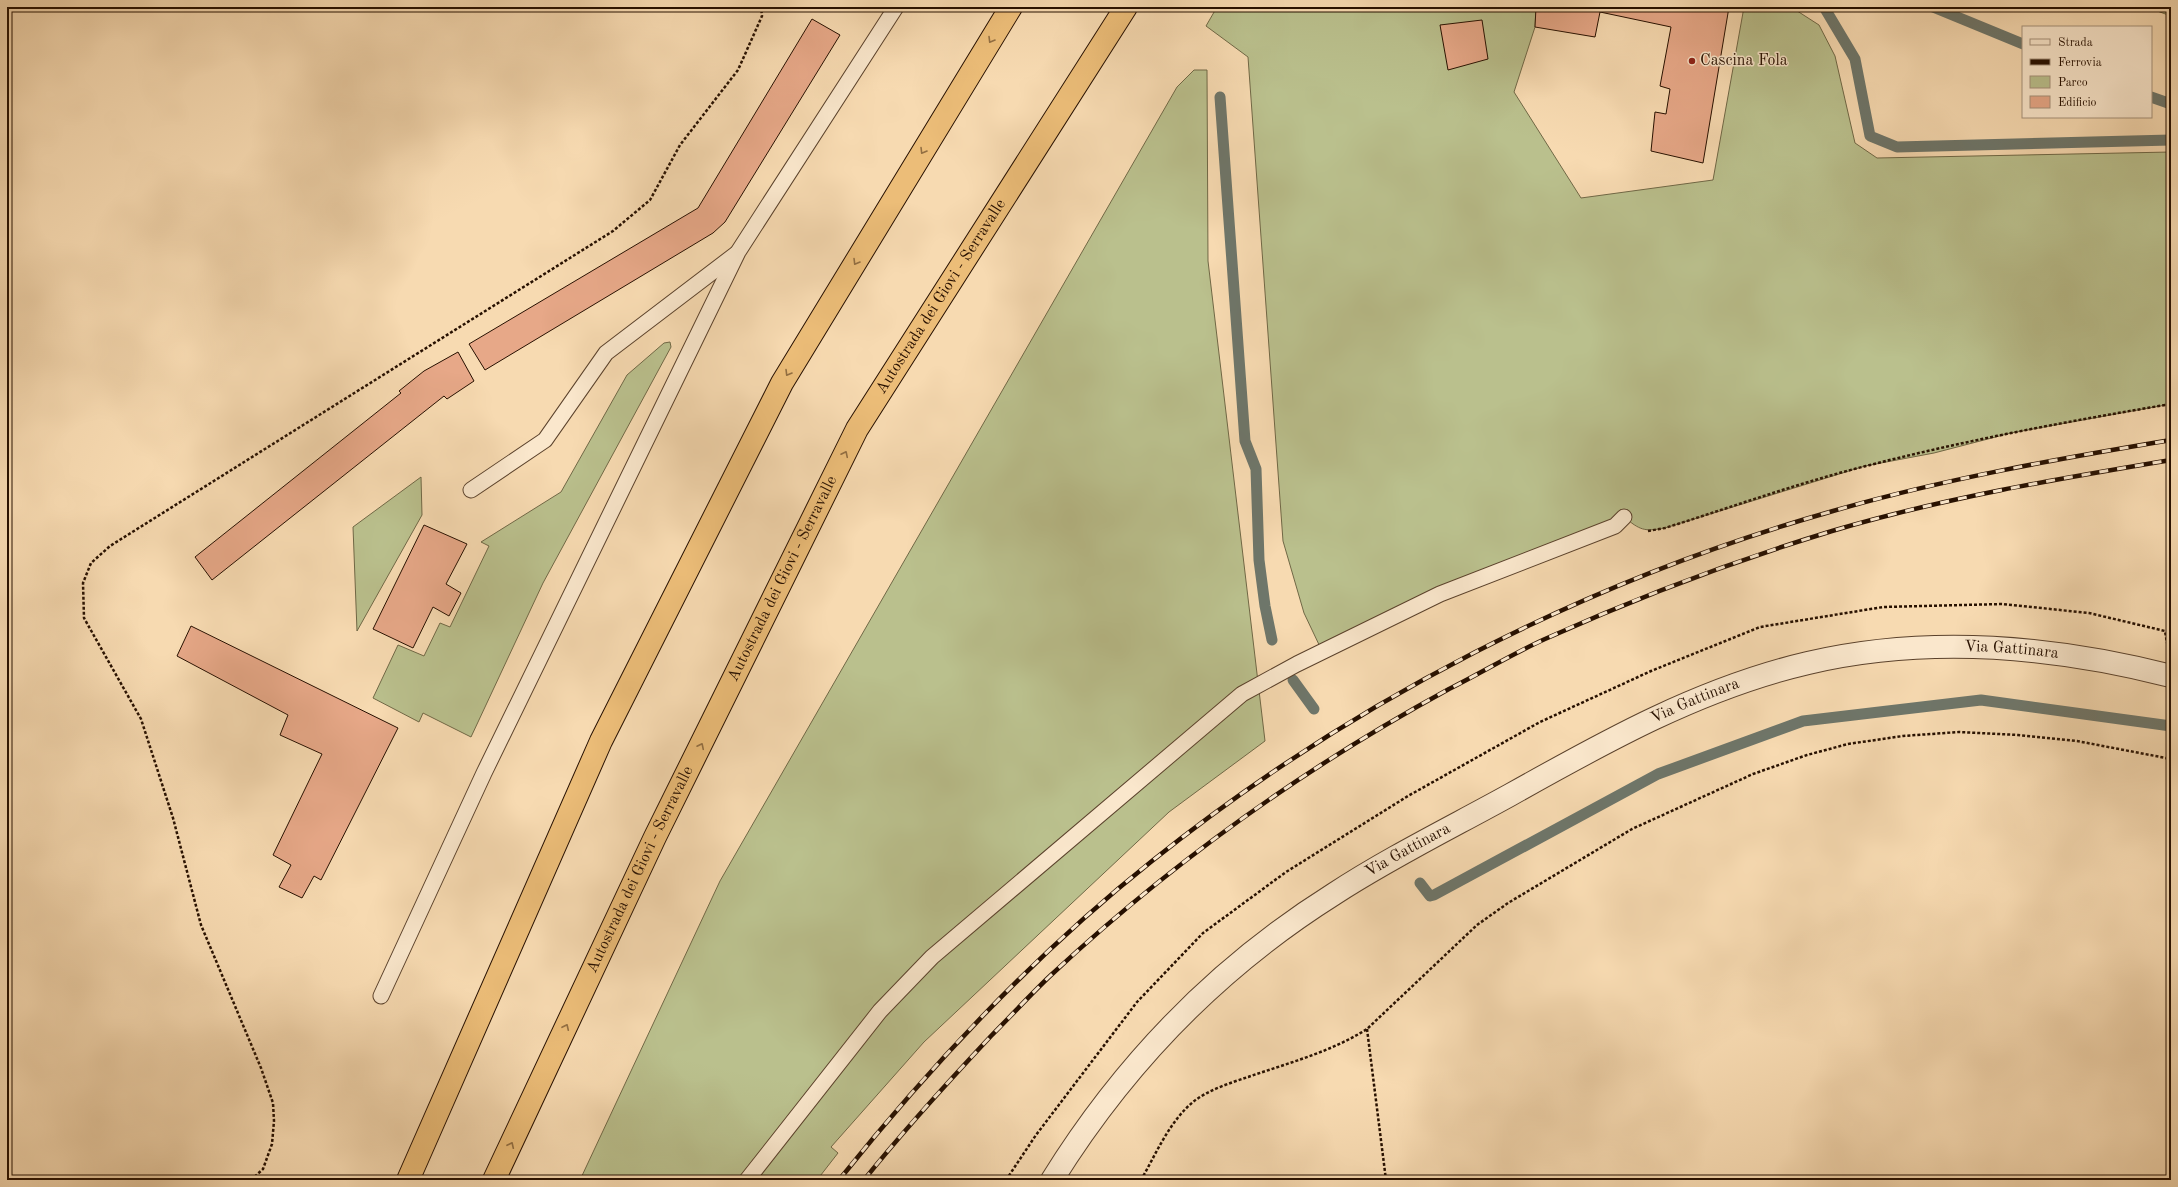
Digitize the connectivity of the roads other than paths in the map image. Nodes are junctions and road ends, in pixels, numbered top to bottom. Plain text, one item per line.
1 (896, 7) edge
2 (1011, 7) edge
3 (1126, 7) edge
4 (738, 252) junction
5 (471, 490) dead end
6 (1624, 517) road end
7 (2171, 676) edge
8 (381, 996) dead end
9 (408, 1180) edge
10 (494, 1180) edge
11 (747, 1180) edge
12 (1052, 1180) edge

1 - 4 lane
2 -> 9 highway
10 -> 3 highway, Autostrada dei Giovi - Serravalle
4 - 5 lane
4 - 8 lane
6 - 11 lane
7 - 12 street, Via Gattinara

